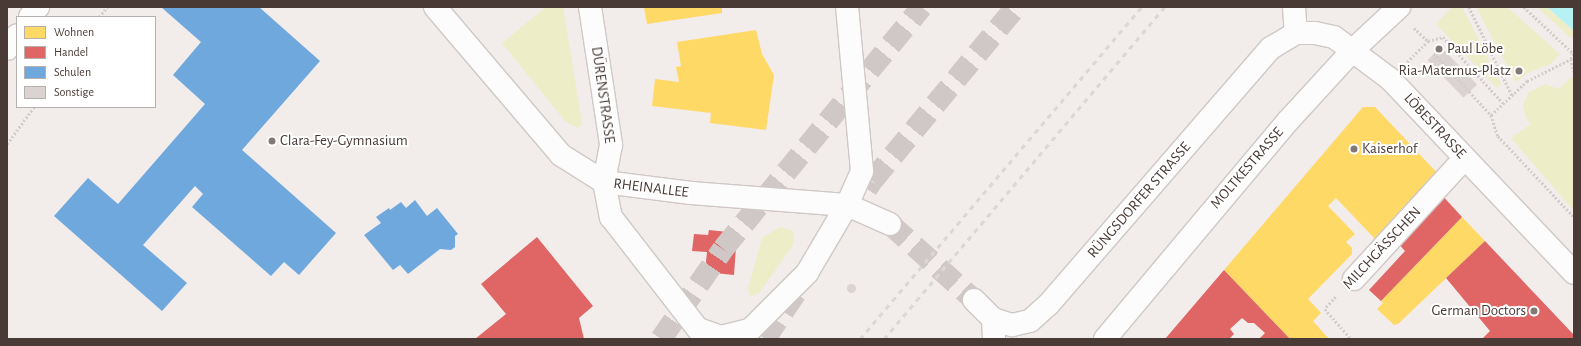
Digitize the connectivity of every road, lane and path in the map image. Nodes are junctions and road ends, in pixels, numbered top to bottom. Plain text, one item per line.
1 (38, 7) edge
2 (107, 7) edge
3 (435, 7) edge
4 (590, 7) edge
5 (847, 7) edge
6 (1294, 7) edge
7 (1469, 7) edge
8 (1524, 7) edge
9 (1398, 8) edge
10 (31, 16) edge
11 (100, 16) edge
12 (1296, 33) junction
13 (16, 36) edge
14 (7, 49) edge
15 (1354, 49) junction
16 (1434, 53) dead end
17 (1573, 53) edge
18 (1571, 60) junction
19 (1574, 72) edge
20 (1512, 95) junction
21 (1503, 104) junction
22 (33, 108) edge
23 (1491, 115) junction
24 (7, 144) edge
25 (1465, 158) junction
26 (604, 182) junction
27 (847, 205) junction
28 (1574, 217) edge
29 (890, 224) tunnel mouth
30 (1574, 273) edge
31 (1354, 279) joint
32 (974, 300) tunnel mouth
33 (994, 329) edge
34 (1105, 339) edge
35 (1350, 339) edge

1 - 10 street
2 - 11 path
3 - 26 street, RHEINALLEE
4 - 26 street, DÜRENSTRASSE
5 - 27 street
6 - 12 street
7 - 20 path
8 - 17 path
9 - 15 street, MOLTKESTRASSE
9 - 21 path
12 - 15 street, LÖBESTRASSE
12 - 33 street, RÜNGSDORFER STRASSE
13 - 14 street
15 - 25 street, LÖBESTRASSE
15 - 34 street, MOLTKESTRASSE
16 - 23 path
17 - 18 path
18 - 19 path
18 - 20 path
20 - 21 path
21 - 23 path
22 - 24 path
23 - 28 path
25 - 30 street, LÖBESTRASSE
25 - 31 street, MILCHGÄSSCHEN
26 - 27 street, RHEINALLEE
26 - 27 street
27 - 29 street
31 - 35 path, MILCHGÄSSCHEN
32 - 33 street, RÜNGSDORFER STRASSE

